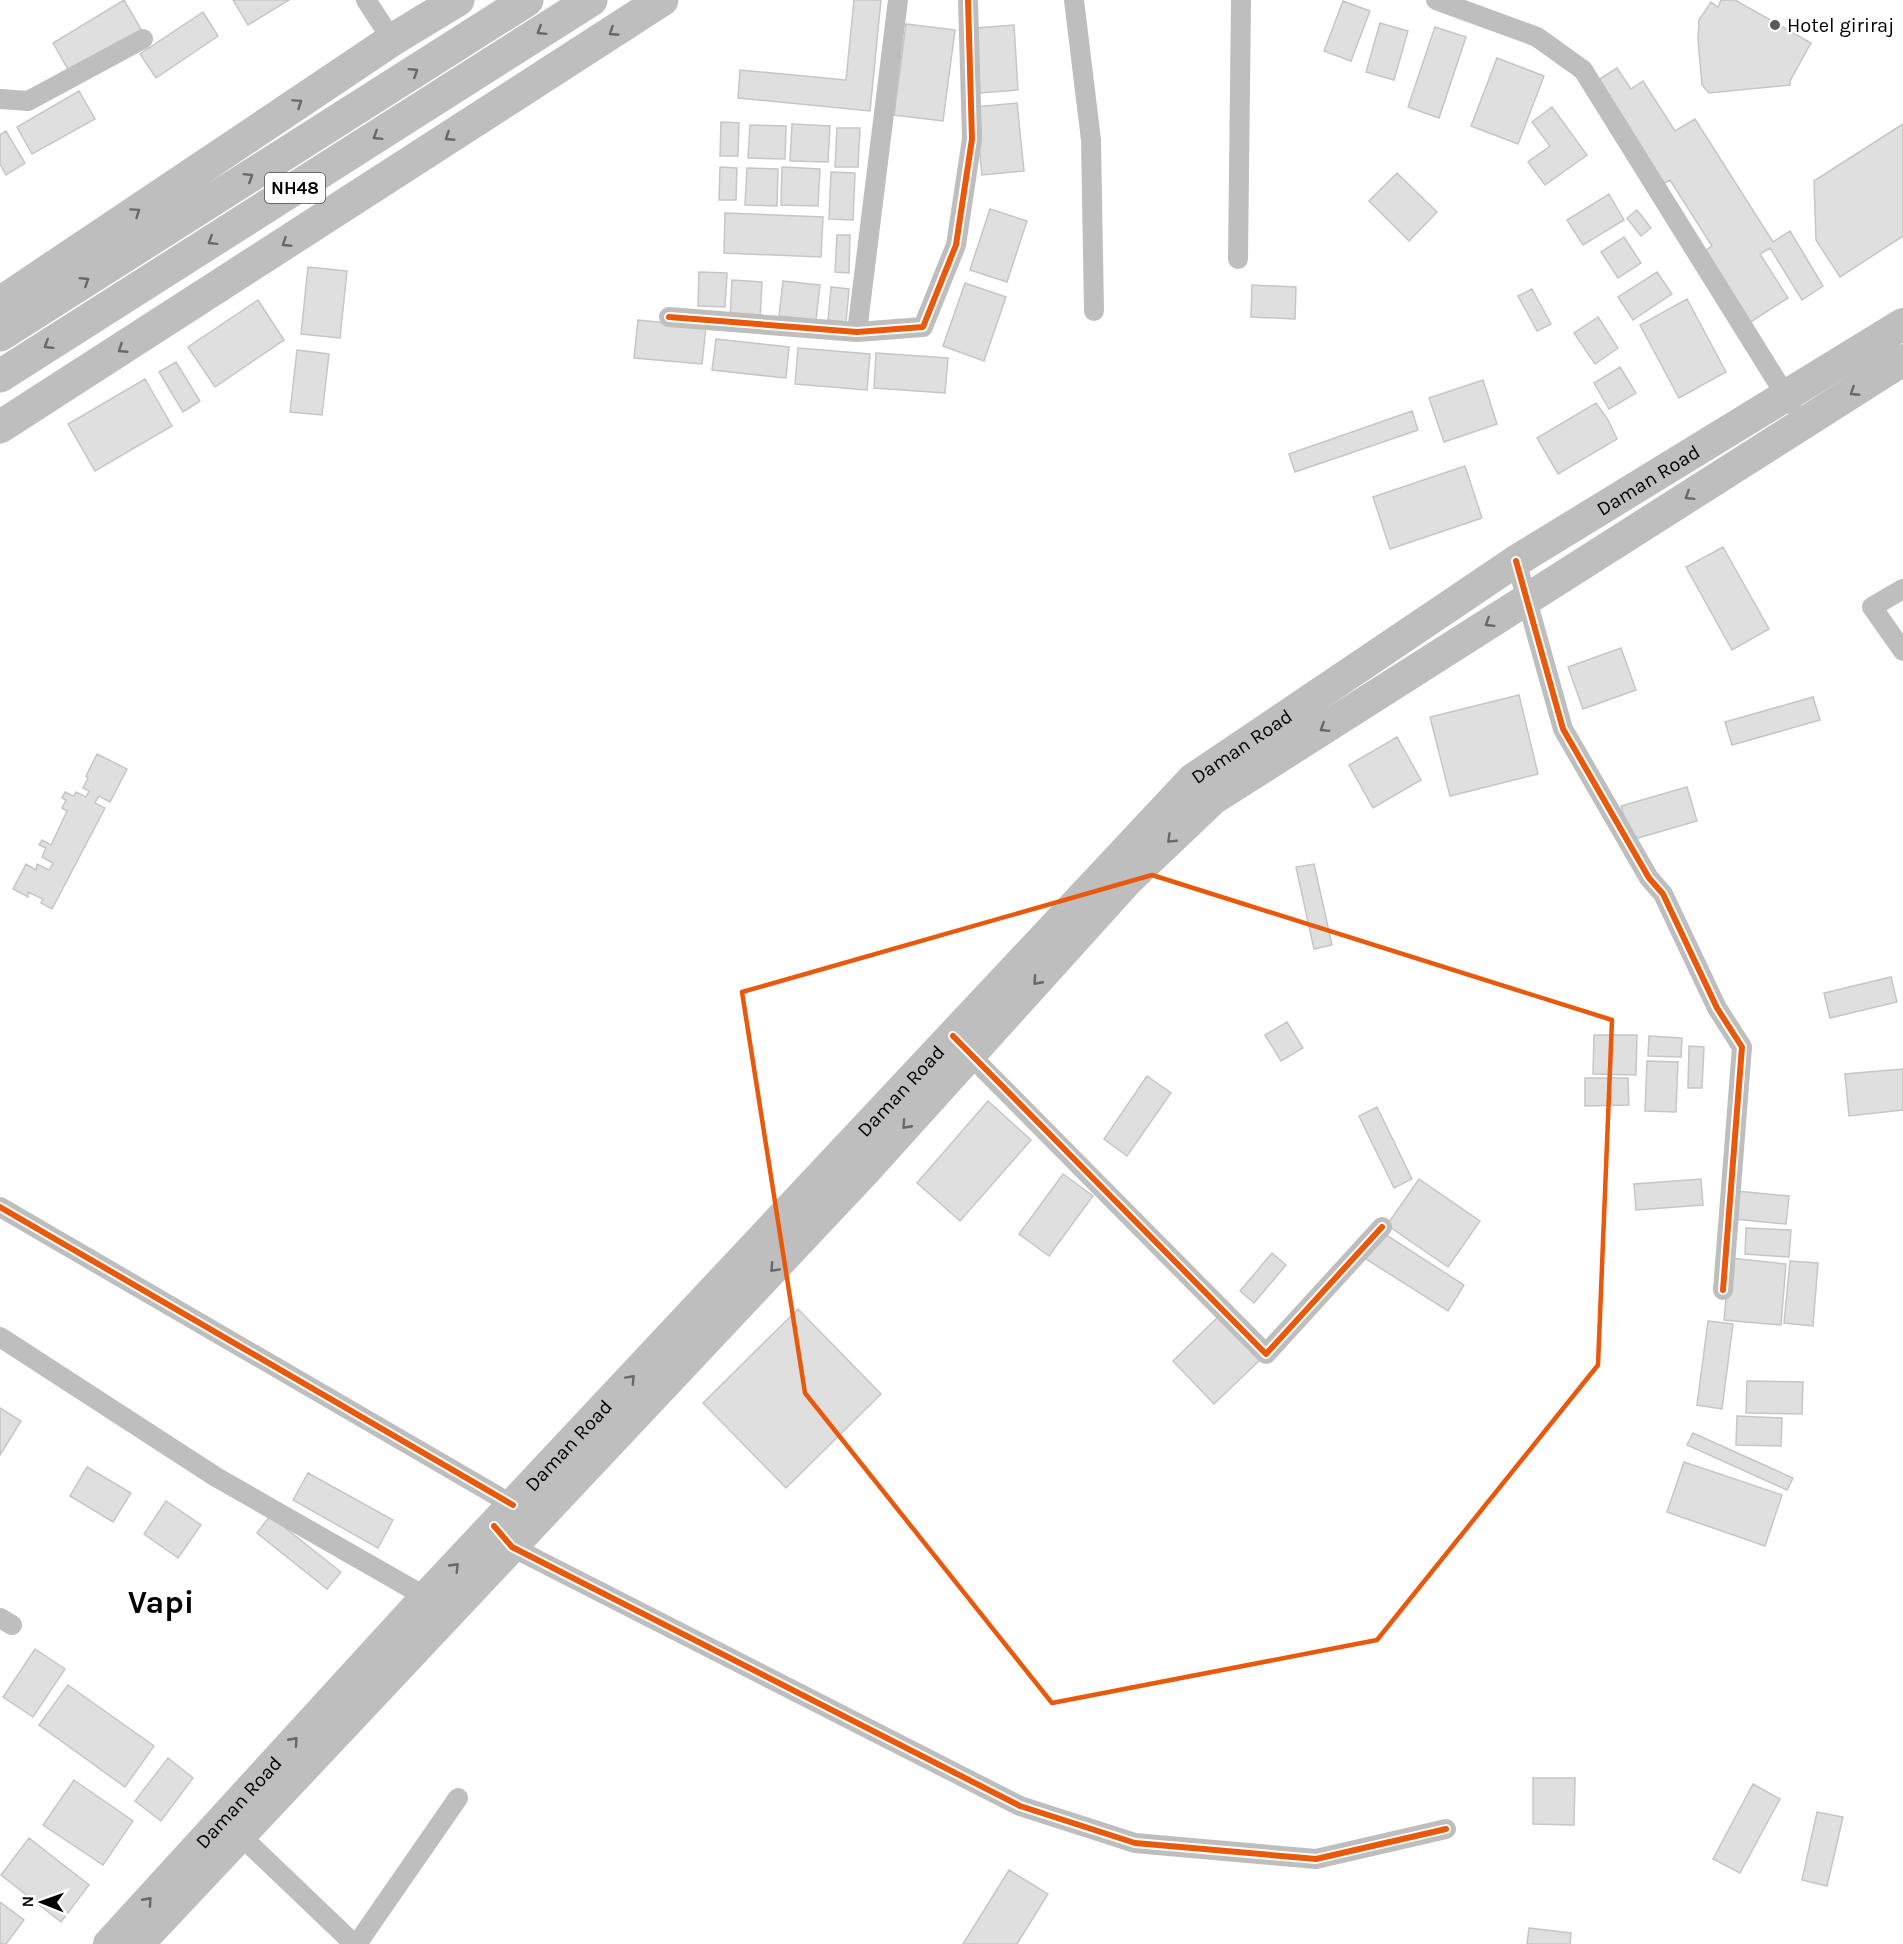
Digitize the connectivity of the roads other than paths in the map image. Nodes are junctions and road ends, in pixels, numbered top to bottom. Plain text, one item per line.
1 (366, 0) edge
2 (458, 0) edge
3 (527, 0) edge
4 (591, 0) edge
5 (662, 0) edge
6 (898, 0) edge
7 (968, 0) edge
8 (1074, 0) edge
9 (1241, 0) edge
10 (1436, 0) edge
11 (143, 39) dead end
12 (392, 40) junction
13 (0, 99) edge
14 (1238, 259) dead end
15 (0, 303) edge
16 (1094, 311) dead end
17 (669, 317) dead end
18 (1893, 330) edge
19 (857, 332) junction
20 (0, 335) edge
21 (1902, 365) edge
22 (0, 376) edge
23 (1786, 395) junction
24 (1802, 425) junction
25 (0, 427) edge
26 (1516, 561) junction
27 (1903, 589) edge
28 (1526, 600) junction
29 (1903, 651) edge
30 (961, 1045) junction
31 (0, 1207) edge
32 (1382, 1227) dead end
33 (1724, 1290) dead end
34 (0, 1337) edge
35 (506, 1526) junction
36 (436, 1606) junction
37 (458, 1798) dead end
38 (1446, 1829) dead end
39 (240, 1835) junction
40 (109, 1944) edge
41 (138, 1944) edge
42 (356, 1944) edge

1 - 12 street
2 - 12 highway
20 -> 3 highway, NH48
4 -> 22 highway, NH48
5 -> 25 highway
6 - 19 street
7 - 19 street
8 - 16 street
9 - 14 street
10 - 23 street
11 - 13 street
15 -> 12 highway
17 - 19 street
18 - 21 street
18 - 23 main road, Daman Road
21 -> 24 main road
23 - 24 street
23 - 26 main road, Daman Road
24 -> 28 main road
26 - 28 street
26 - 30 main road, Daman Road
27 - 29 street
28 -> 30 main road
28 - 33 street
30 - 32 street
35 -> 30 main road, Daman Road
30 -> 35 main road
31 - 35 street
34 - 36 street
35 - 36 main road, Daman Road
35 - 38 street
36 - 39 main road
40 -> 36 main road, Daman Road
37 - 42 street
39 - 41 main road
39 - 42 street

